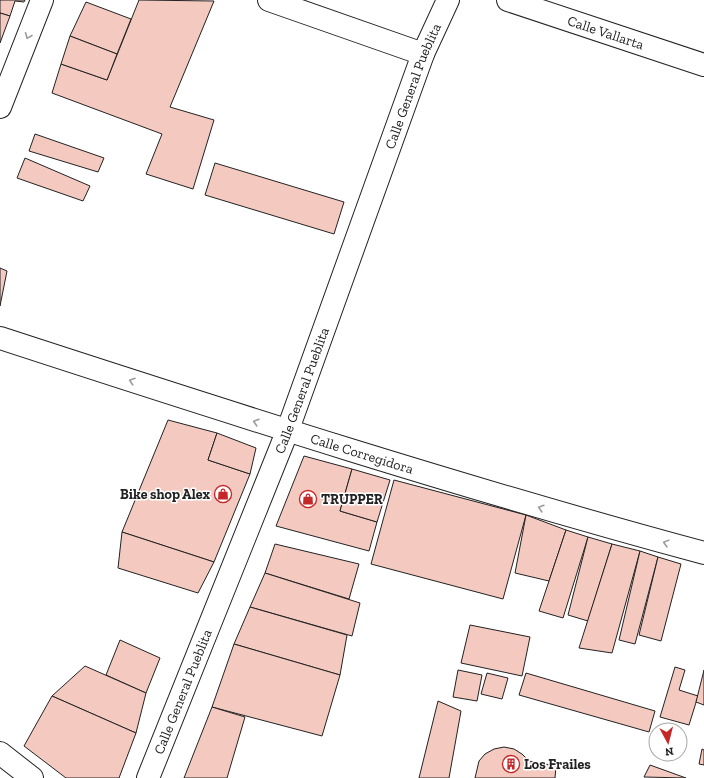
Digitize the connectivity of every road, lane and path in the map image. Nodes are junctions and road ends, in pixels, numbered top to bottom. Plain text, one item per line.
1 (42, 0) edge
2 (269, 0) edge
3 (448, 0) edge
4 (508, 0) edge
5 (423, 54) junction
6 (704, 65) edge
7 (0, 107) edge
8 (0, 338) edge
9 (287, 432) junction
10 (704, 553) edge
11 (0, 753) edge
12 (32, 778) edge
13 (148, 778) edge

1 -> 7 street
2 - 5 street
3 - 5 street, Calle General Pueblita
4 - 6 street, Calle Vallarta
5 - 9 street, Calle General Pueblita
9 -> 8 street, Calle Corregidora
10 -> 9 street, Calle Corregidora
9 - 13 street, Calle General Pueblita
11 - 12 street

